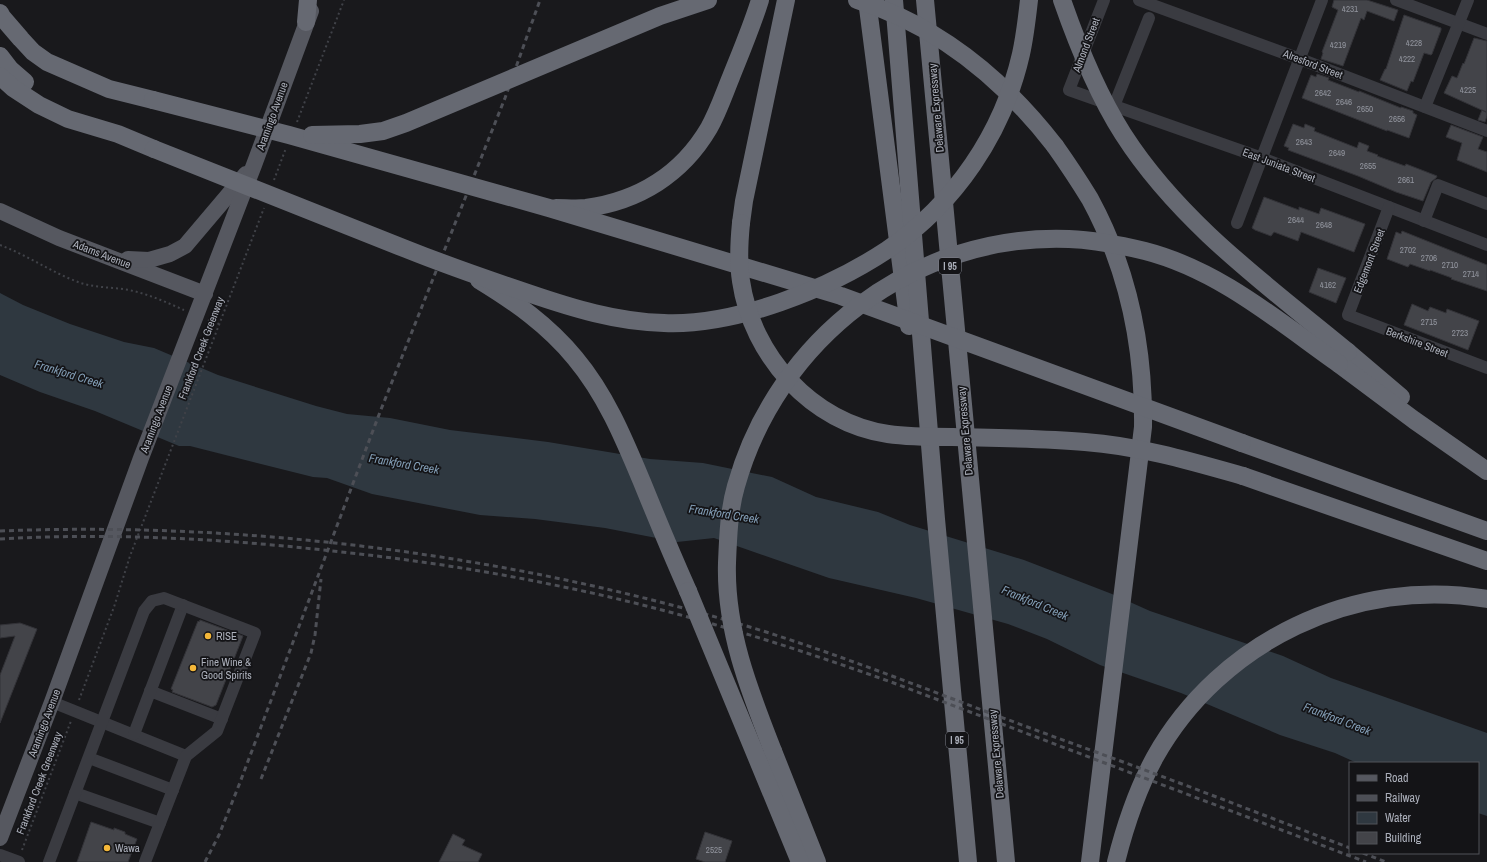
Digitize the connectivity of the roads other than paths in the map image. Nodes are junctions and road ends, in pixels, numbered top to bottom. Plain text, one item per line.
1 (308, 0) edge
2 (315, 0) edge
3 (708, 0) edge
4 (760, 0) edge
5 (786, 0) edge
6 (857, 0) edge
7 (867, 0) edge
8 (894, 0) edge
9 (925, 0) edge
10 (1029, 0) edge
11 (1062, 0) edge
12 (1104, 0) edge
13 (1139, 0) edge
14 (1322, 0) edge
15 (1396, 0) edge
16 (1468, 0) edge
17 (0, 13) edge
18 (1149, 18) dead end
19 (306, 22) junction
20 (1459, 24) junction
21 (1487, 34) edge
22 (0, 56) edge
23 (1300, 59) junction
24 (0, 76) edge
25 (1069, 90) joint
26 (1114, 106) junction
27 (1425, 107) junction
28 (1487, 131) edge
29 (118, 134) junction
30 (291, 135) junction
31 (1262, 158) junction
32 (254, 165) junction
33 (1487, 204) edge
34 (1390, 207) junction
35 (549, 208) junction
36 (0, 211) edge
37 (1424, 221) junction
38 (1237, 223) dead end
39 (1487, 245) edge
40 (102, 254) junction
41 (468, 273) junction
42 (204, 294) junction
43 (1348, 315) joint
44 (1343, 358) junction
45 (1487, 368) edge
46 (1487, 470) edge
47 (936, 519) junction
48 (1487, 531) edge
49 (1487, 561) edge
50 (1487, 599) edge
51 (183, 605) junction
52 (150, 691) junction
53 (52, 702) junction
54 (222, 719) junction
55 (103, 721) junction
56 (134, 734) junction
57 (186, 756) junction
58 (89, 758) junction
59 (173, 790) junction
60 (75, 793) junction
61 (160, 823) junction
62 (0, 838) edge
63 (0, 854) edge
64 (20, 856) edge
65 (49, 862) edge
66 (145, 862) edge
67 (800, 862) edge
68 (817, 862) edge
69 (968, 862) edge
70 (1006, 862) edge
71 (1090, 862) edge
72 (1116, 862) edge

1 - 19 highway
2 - 19 main road, Aramingo Avenue
3 - 30 highway, bridge
4 - 35 highway, bridge
5 - 49 highway, bridge
6 - 71 highway, bridge
7 - 47 highway
8 - 47 highway, I 95
9 - 70 highway, Delaware Expressway / I 95
10 - 41 highway, bridge
11 - 44 highway, bridge
12 - 25 street, Almond Street
13 - 23 street, Alresford Street
14 - 23 street
15 - 20 street
16 - 20 street
17 - 30 highway, bridge
18 - 26 street
19 - 32 main road, Aramingo Avenue
20 - 21 street
20 - 27 street
22 - 29 highway
23 - 27 street, Alresford Street
23 - 31 street
24 - 29 highway
25 - 26 street, East Juniata Street
26 - 31 street, East Juniata Street
27 - 28 street, Alresford Street
29 - 41 highway, bridge
30 - 35 highway, bridge
31 - 34 street, East Juniata Street
31 - 38 street
32 - 40 main road
32 - 42 main road, Aramingo Avenue
33 - 37 street
34 - 37 street, East Juniata Street
34 - 43 street, Edgemont Street
35 - 48 highway, bridge
36 - 40 main road, Adams Avenue
37 - 39 street, East Juniata Street
40 - 42 main road, Adams Avenue
41 - 67 highway, bridge
42 - 53 main road, Aramingo Avenue
43 - 45 street, Berkshire Street
44 - 46 highway
44 - 68 highway, bridge
47 - 69 highway, I 95
50 - 72 highway
51 - 52 street
51 - 54 street
51 - 55 street
52 - 54 street
52 - 56 street
53 - 55 street
53 - 62 main road, Aramingo Avenue
54 - 57 street
55 - 56 street
55 - 58 street
56 - 57 street
57 - 59 street
58 - 59 street
58 - 60 street
59 - 61 street
60 - 61 street
60 - 65 street
61 - 66 street
63 - 64 street

